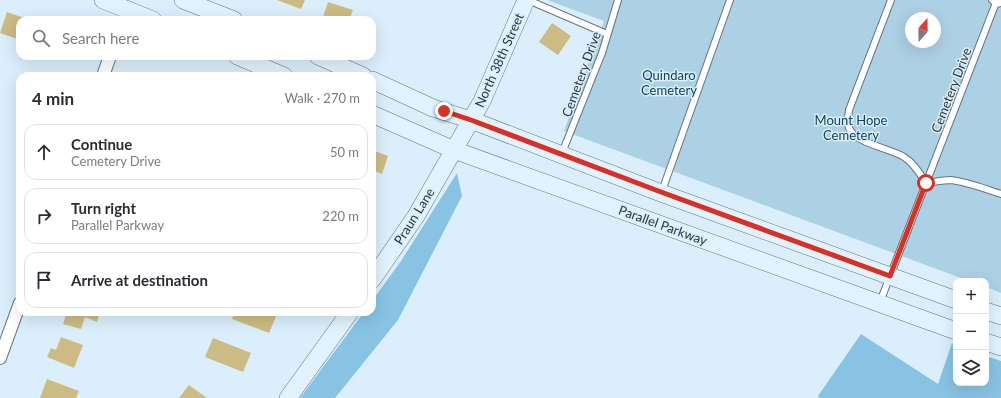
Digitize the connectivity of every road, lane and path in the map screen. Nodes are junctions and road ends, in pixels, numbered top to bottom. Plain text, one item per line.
1 (103, 0) edge
2 (183, 0) edge
3 (527, 0) edge
4 (618, 0) edge
5 (730, 0) edge
6 (891, 0) edge
7 (997, 2) edge
8 (126, 15) edge
9 (224, 16) edge
10 (607, 34) junction
11 (109, 60) edge
12 (246, 60) edge
13 (327, 60) edge
14 (104, 72) edge
15 (275, 72) edge
16 (354, 72) edge
17 (376, 82) edge
18 (376, 116) edge
19 (471, 120) junction
20 (454, 150) junction
21 (562, 155) junction
22 (926, 183) junction
23 (661, 192) junction
24 (1001, 194) edge
25 (376, 274) edge
26 (890, 276) junction
27 (953, 299) edge
28 (880, 303) junction
29 (989, 312) edge
30 (16, 314) edge
31 (347, 316) edge
32 (1001, 316) edge
33 (953, 330) edge
34 (989, 343) edge
35 (1001, 348) edge
36 (0, 358) edge
37 (288, 398) edge

1 - 8 main road
2 - 9 main road
3 - 10 lane
3 - 19 main road, North 38th Street
4 - 10 lane, Cemetery Drive
5 - 23 lane
6 - 22 lane
7 - 22 lane, Cemetery Drive
10 - 21 lane, Cemetery Drive
11 - 14 street
12 - 15 main road
13 - 16 main road
17 - 19 main road
18 - 20 main road, Parallel Parkway
19 - 20 main road, North 38th Street
19 - 21 main road
20 - 25 main road, Praun Lane
20 - 28 main road, Parallel Parkway
21 - 23 main road
22 - 24 lane
22 - 26 lane, Cemetery Drive
23 - 26 main road
26 - 27 main road
26 - 28 lane, Cemetery Drive
28 - 33 main road, Parallel Parkway
29 - 32 main road
30 - 36 street
31 - 37 main road
34 - 35 main road

